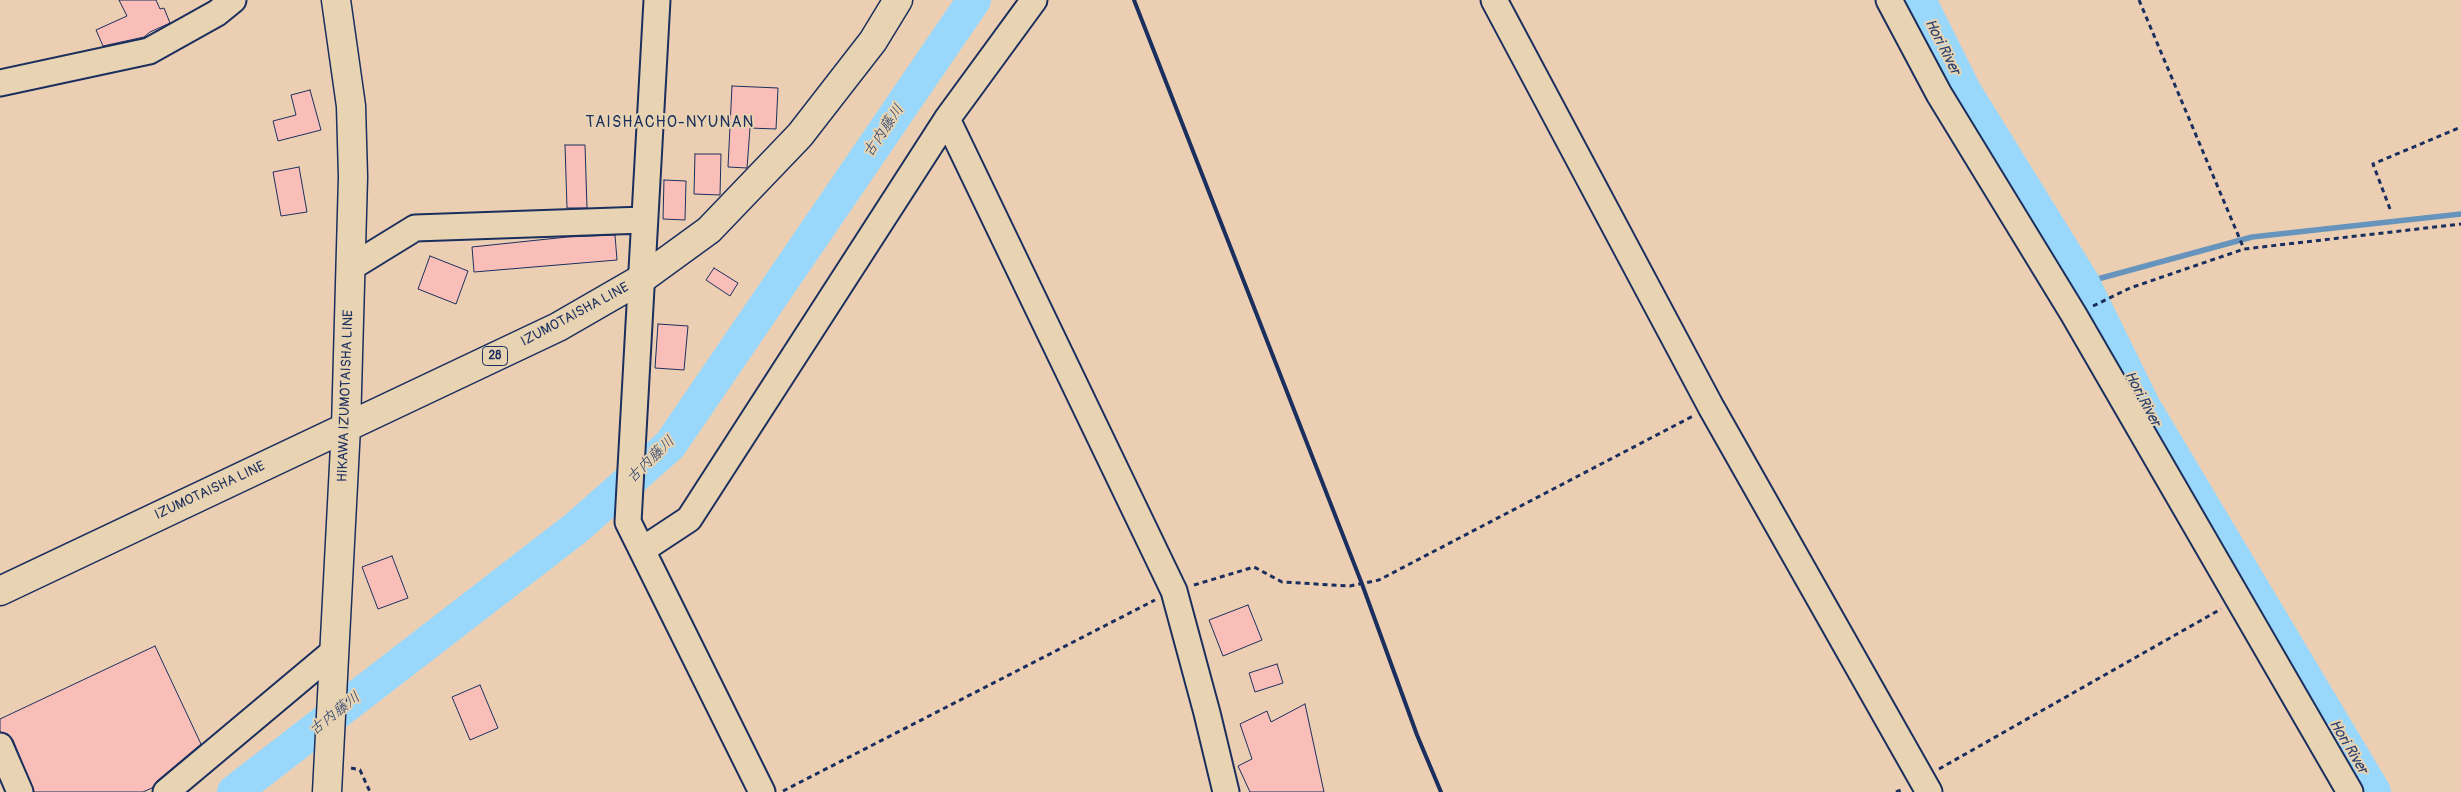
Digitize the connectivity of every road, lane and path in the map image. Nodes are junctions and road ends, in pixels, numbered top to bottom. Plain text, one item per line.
1 (233, 0) edge
2 (336, 0) edge
3 (658, 0) edge
4 (898, 0) edge
5 (1034, 0) edge
6 (1494, 0) edge
7 (1889, 0) edge
8 (2139, 0) edge
9 (0, 83) edge
10 (947, 119) junction
11 (2461, 127) edge
12 (2390, 209) dead end
13 (644, 220) junction
14 (2461, 224) edge
15 (2244, 249) junction
16 (350, 268) junction
17 (643, 278) junction
18 (2076, 314) junction
19 (1711, 407) junction
20 (346, 427) junction
21 (638, 540) junction
22 (0, 591) edge
23 (1174, 591) junction
24 (2239, 599) junction
25 (332, 659) junction
26 (0, 746) edge
27 (328, 756) junction
28 (1926, 785) edge
29 (20, 792) edge
30 (166, 792) edge
31 (327, 792) edge
32 (370, 792) edge
33 (762, 792) edge
34 (781, 792) edge
35 (1226, 792) edge
36 (2350, 792) edge

1 - 9 street
2 - 16 main road, HIKAWA IZUMOTAISHA LINE
3 - 13 street
4 - 17 main road, IZUMOTAISHA LINE / 28
5 - 10 street
6 - 19 street
7 - 18 street
8 - 15 path
10 - 21 street
10 - 23 street
11 - 12 path
13 - 16 street
13 - 17 street
14 - 15 path
15 - 18 path
16 - 20 main road, HIKAWA IZUMOTAISHA LINE
17 - 20 main road, IZUMOTAISHA LINE / 28
17 - 21 street
18 - 24 street
19 - 23 path
19 - 28 street
20 - 22 main road, IZUMOTAISHA LINE / 28
20 - 25 main road, HIKAWA IZUMOTAISHA LINE
21 - 33 street
23 - 34 path
23 - 35 street
24 - 28 path
24 - 36 street
25 - 27 main road, HIKAWA IZUMOTAISHA LINE
25 - 30 street
26 - 29 street
27 - 31 main road, HIKAWA IZUMOTAISHA LINE
27 - 32 path

